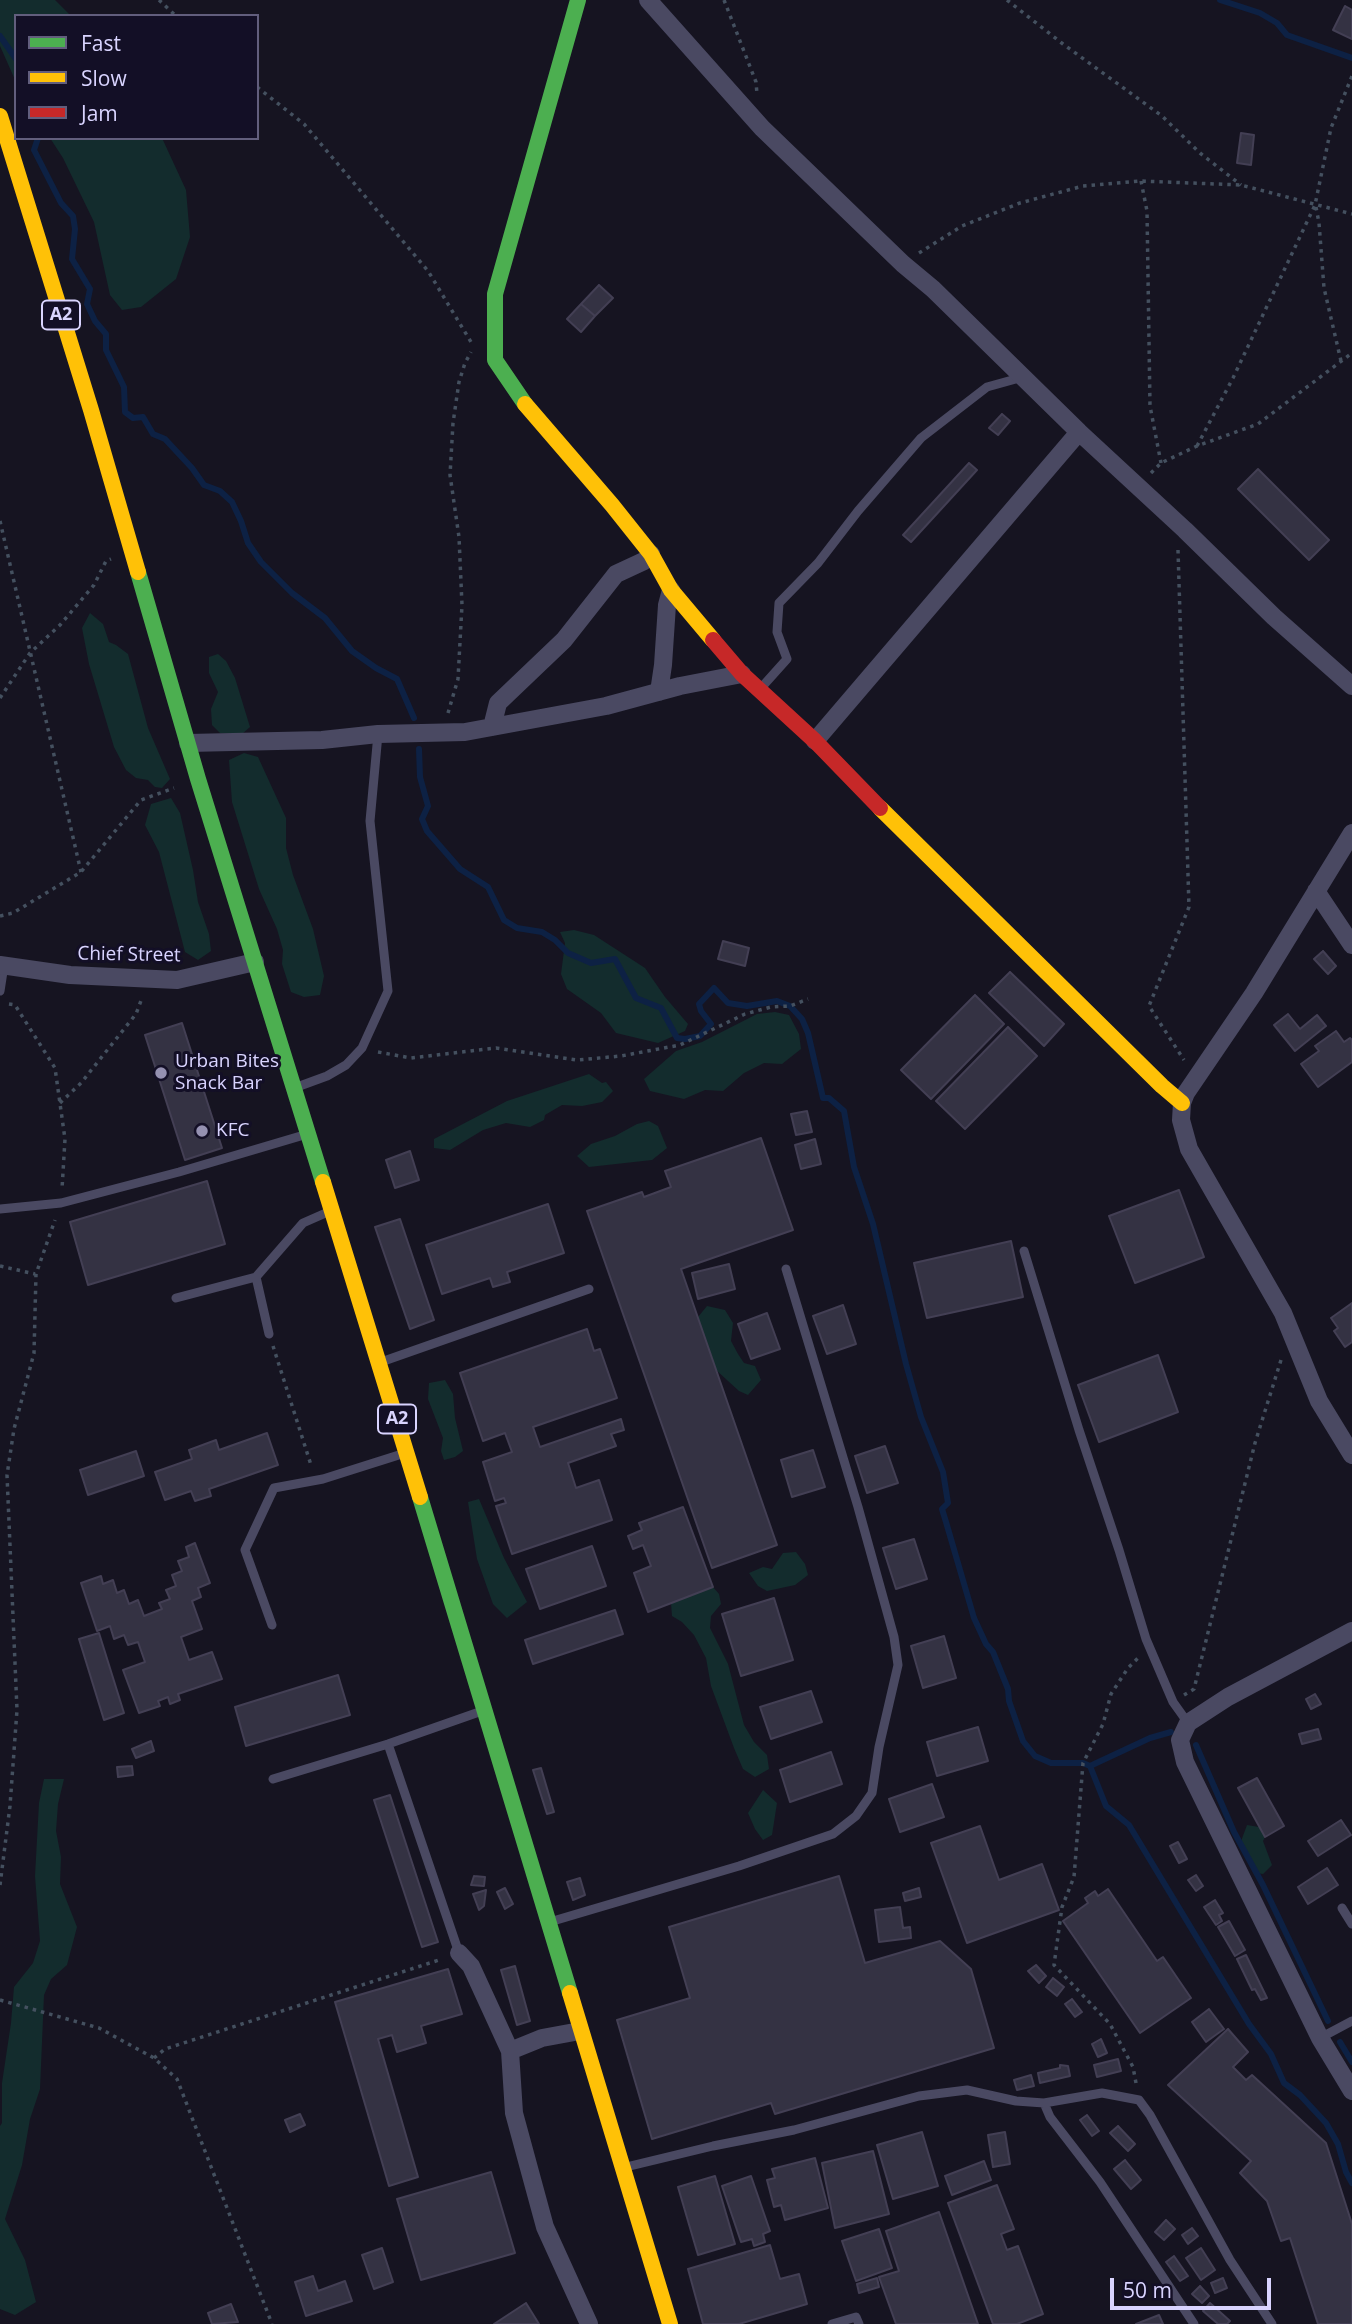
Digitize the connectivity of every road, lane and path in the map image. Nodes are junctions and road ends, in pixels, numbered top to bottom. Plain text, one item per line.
1 (159, 0) edge
2 (578, 0) edge
3 (648, 0) edge
4 (724, 0) edge
5 (1007, 0) edge
6 (174, 14) edge
7 (1352, 76) edge
8 (259, 89) edge
9 (0, 116) edge
10 (762, 128) junction
11 (1141, 180) junction
12 (1241, 185) junction
13 (1315, 205) junction
14 (1352, 214) edge
15 (903, 264) junction
16 (1352, 353) edge
17 (1341, 361) junction
18 (1023, 377) junction
19 (1079, 432) junction
20 (1197, 446) junction
21 (1161, 463) junction
22 (1138, 487) junction
23 (0, 521) edge
24 (1185, 530) junction
25 (132, 550) junction
26 (651, 554) junction
27 (671, 590) junction
28 (30, 653) junction
29 (742, 674) junction
30 (1352, 687) edge
31 (759, 690) junction
32 (659, 692) junction
33 (0, 698) edge
34 (492, 727) junction
35 (451, 732) junction
36 (378, 734) junction
37 (815, 741) junction
38 (188, 743) junction
39 (198, 779) junction
40 (1352, 832) edge
41 (81, 872) junction
42 (1316, 891) junction
43 (0, 916) edge
44 (1352, 944) edge
45 (256, 962) junction
46 (2, 965) edge
47 (149, 979) junction
48 (0, 992) edge
49 (808, 999) dead end
50 (0, 1001) edge
51 (362, 1048) junction
52 (296, 1088) junction
53 (1184, 1098) junction
54 (60, 1103) junction
55 (309, 1134) junction
56 (61, 1203) junction
57 (0, 1209) edge
58 (333, 1210) junction
59 (1024, 1251) dead end
60 (0, 1266) edge
61 (786, 1269) dead end
62 (36, 1274) junction
63 (256, 1277) junction
64 (589, 1289) dead end
65 (176, 1298) dead end
66 (269, 1334) joint
67 (1295, 1342) junction
68 (380, 1363) junction
69 (407, 1452) junction
70 (1352, 1455) edge
71 (316, 1480) junction
72 (272, 1625) dead end
73 (1352, 1631) edge
74 (1149, 1647) junction
75 (1173, 1702) junction
76 (484, 1710) junction
77 (1188, 1723) junction
78 (388, 1744) junction
79 (273, 1779) dead end
80 (0, 1885) edge
81 (1342, 1908) dead end
82 (548, 1923) junction
83 (1352, 1924) edge
84 (458, 1953) junction
85 (0, 2000) edge
86 (1352, 2021) edge
87 (580, 2031) junction
88 (1320, 2038) junction
89 (510, 2051) junction
90 (153, 2058) junction
91 (1352, 2091) edge
92 (1139, 2100) junction
93 (1044, 2103) junction
94 (622, 2168) junction
95 (666, 2322) edge
96 (272, 2324) edge
97 (589, 2324) edge
98 (832, 2324) edge
99 (859, 2324) edge
100 (1194, 2324) edge
101 (1272, 2324) edge

1 - 6 path
2 - 26 main road
3 - 10 street
4 - 10 path
5 - 12 path
7 - 13 path
8 - 35 path
9 - 25 main road, A2
10 - 15 street
11 - 12 path
11 - 15 path
11 - 21 path
12 - 13 path
13 - 14 path
13 - 17 path
13 - 20 path
15 - 18 street
16 - 17 path
17 - 20 path
18 - 19 street
18 - 31 lane
19 - 22 street
19 - 37 street
20 - 21 path
21 - 22 path
22 - 24 street
23 - 28 path
24 - 30 street
24 - 53 path
25 - 28 path
25 - 38 main road, A2
26 - 27 main road
26 - 34 street
27 - 29 main road
27 - 32 street
28 - 33 path
28 - 41 path
29 - 31 main road
29 - 32 street
31 - 37 main road
32 - 34 street
34 - 35 street
35 - 36 street
36 - 38 street
36 - 51 lane
37 - 53 main road
38 - 39 main road, A2
39 - 41 path
39 - 45 main road, A2
40 - 42 street
41 - 43 path
42 - 44 street
42 - 53 street
45 - 47 street, Chief Street
45 - 52 main road, A2
46 - 47 street, Chief Street
46 - 48 lane
47 - 54 path
49 - 51 path
50 - 54 path
51 - 52 lane
52 - 55 main road, A2
53 - 67 street
54 - 56 path
55 - 56 lane
55 - 58 main road, A2
56 - 57 lane
56 - 62 path
58 - 63 lane
58 - 68 main road, A2
59 - 74 lane
60 - 62 path
61 - 82 lane
62 - 80 path
63 - 65 lane
63 - 66 lane
64 - 68 lane
66 - 71 path
67 - 70 street
67 - 75 path
68 - 69 main road, A2
69 - 71 lane
69 - 76 main road, A2
71 - 72 lane
73 - 77 street
74 - 75 lane
74 - 92 path
75 - 77 lane
76 - 78 lane
76 - 82 main road, A2
77 - 88 street
78 - 79 lane
78 - 84 lane
81 - 83 lane
82 - 87 main road, A2
84 - 89 street
84 - 90 path
85 - 90 path
86 - 88 lane
87 - 89 street
87 - 94 main road, A2
88 - 91 street
89 - 97 street
90 - 96 path
92 - 93 lane
92 - 101 lane
93 - 94 lane
93 - 100 lane
94 - 95 main road, A2
98 - 99 lane

